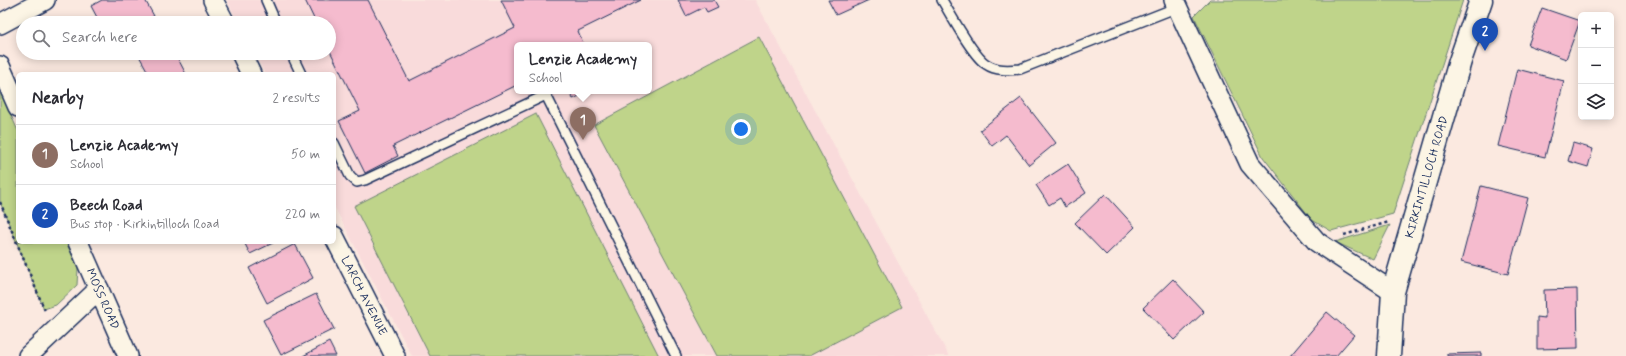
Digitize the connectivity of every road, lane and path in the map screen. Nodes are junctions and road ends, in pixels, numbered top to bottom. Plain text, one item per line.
1 (45, 0) edge
2 (214, 0) edge
3 (266, 0) edge
4 (942, 0) edge
5 (1481, 0) edge
6 (1176, 4) edge
7 (222, 16) edge
8 (273, 16) edge
9 (0, 24) edge
10 (244, 60) edge
11 (294, 60) edge
12 (0, 66) edge
13 (250, 72) edge
14 (300, 72) edge
15 (16, 102) edge
16 (336, 147) edge
17 (0, 202) edge
18 (1414, 215) junction
19 (336, 240) edge
20 (16, 241) edge
21 (1316, 242) junction
22 (17, 244) edge
23 (79, 244) edge
24 (99, 289) junction
25 (1393, 292) junction
26 (54, 332) junction
27 (28, 356) edge
28 (128, 356) edge
29 (395, 356) edge
30 (676, 356) edge
31 (1389, 356) edge

1 - 9 street
2 - 7 street
3 - 8 lane
4 - 6 lane
5 - 18 main road, KIRKINTILLOCH ROAD
6 - 21 street
10 - 13 street
11 - 14 lane
12 - 15 street
16 - 30 lane
17 - 20 path
18 - 21 path
18 - 25 main road, KIRKINTILLOCH ROAD
19 - 29 street, LARCH AVENUE
21 - 25 street
22 - 26 path
23 - 24 street, MOSS ROAD
24 - 26 street
24 - 28 street, MOSS ROAD
25 - 31 main road, KIRKINTILLOCH ROAD
26 - 27 street

